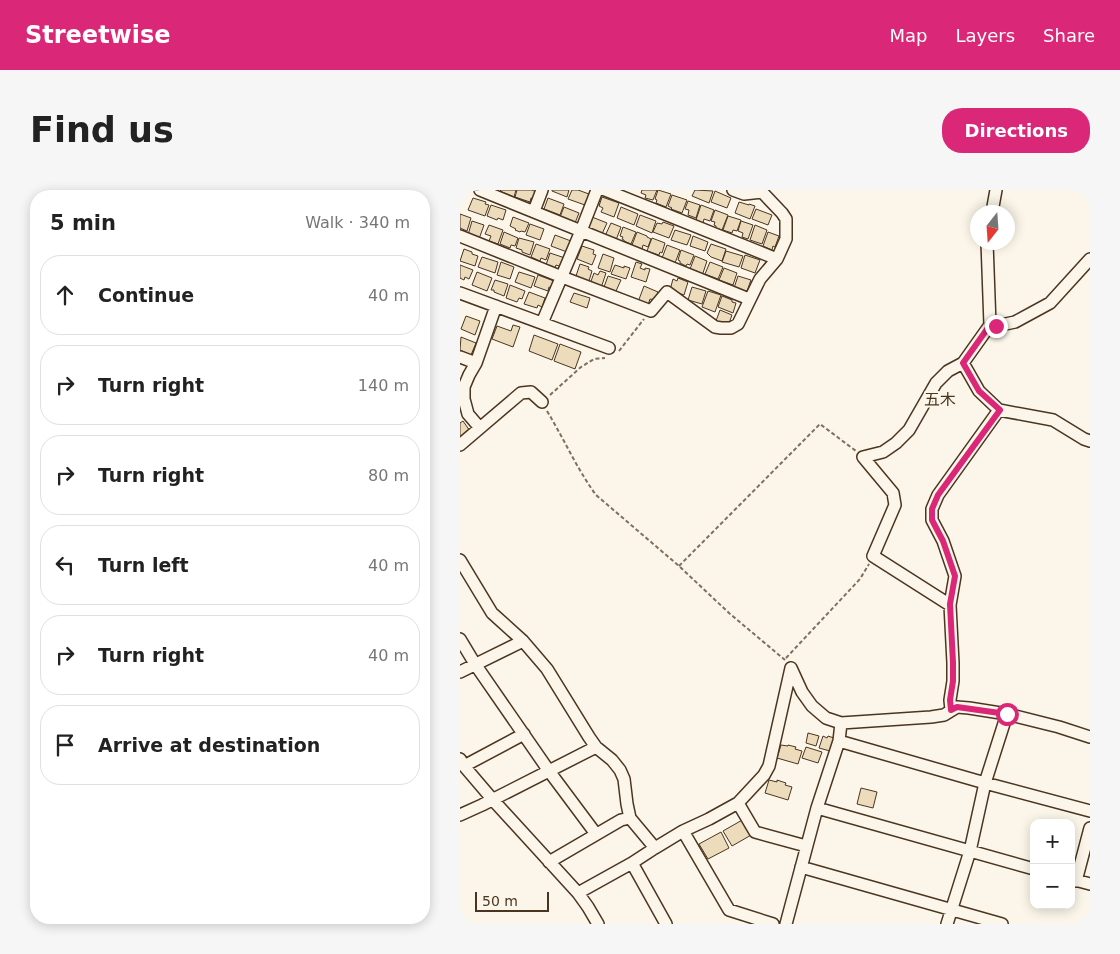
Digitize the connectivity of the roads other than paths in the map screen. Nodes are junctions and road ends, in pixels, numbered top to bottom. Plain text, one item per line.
1 (542, 190) edge
2 (597, 190) edge
3 (605, 190) edge
4 (733, 190) edge
5 (996, 190) edge
6 (488, 191) edge
7 (993, 205) edge
8 (534, 211) junction
9 (581, 231) junction
10 (460, 236) edge
11 (987, 250) edge
12 (777, 259) junction
13 (1090, 259) edge
14 (562, 277) junction
15 (460, 293) edge
16 (749, 299) junction
17 (496, 306) junction
18 (542, 323) junction
19 (990, 325) junction
20 (612, 353) road end
21 (460, 356) edge
22 (476, 363) junction
23 (963, 363) junction
24 (542, 402) road end
25 (1000, 410) junction
26 (480, 428) junction
27 (1090, 441) edge
28 (460, 445) edge
29 (460, 560) edge
30 (464, 574) edge
31 (950, 604) junction
32 (460, 639) edge
33 (523, 641) junction
34 (475, 664) junction
35 (460, 672) edge
36 (951, 710) junction
37 (1007, 714) junction
38 (841, 723) junction
39 (524, 734) junction
40 (1090, 738) edge
41 (839, 741) junction
42 (596, 746) junction
43 (462, 763) edge
44 (549, 771) junction
45 (985, 783) junction
46 (493, 800) junction
47 (738, 803) junction
48 (817, 808) junction
49 (1090, 811) edge
50 (460, 815) edge
51 (630, 818) junction
52 (1090, 828) edge
53 (683, 831) junction
54 (596, 834) junction
55 (806, 846) junction
56 (655, 848) junction
57 (970, 851) junction
58 (549, 862) junction
59 (632, 863) junction
60 (801, 867) junction
61 (1030, 868) edge
62 (1075, 877) edge
63 (1075, 880) edge
64 (1090, 884) edge
65 (578, 893) junction
66 (951, 910) junction
67 (598, 924) edge
68 (666, 924) edge
69 (773, 924) edge
70 (786, 924) edge
71 (947, 924) edge
72 (1002, 924) edge

1 - 8 street
2 - 9 street
3 - 12 street
4 - 12 street
5 - 7 street
6 - 8 street
8 - 9 street
9 - 14 street
9 - 16 street
10 - 14 street
11 - 19 street
12 - 16 street
13 - 19 street
14 - 16 street
14 - 18 street
15 - 17 street
17 - 18 street
17 - 22 street
18 - 20 street
19 - 23 street
21 - 22 street
22 - 26 street
23 - 25 street
23 - 31 street
24 - 26 street
25 - 27 street
25 - 31 street
26 - 28 street
29 - 30 street
30 - 33 street
31 - 36 street
32 - 34 street
33 - 34 street
33 - 42 street
34 - 35 street
34 - 39 street
36 - 37 street
36 - 38 street
37 - 40 street
37 - 45 street
38 - 41 street
38 - 47 street
39 - 43 street
39 - 44 street
41 - 45 street
41 - 48 street
42 - 44 street
42 - 51 street
43 - 46 street
44 - 46 street
44 - 54 street
45 - 49 street
45 - 57 street
46 - 50 street
46 - 58 street
47 - 53 street
47 - 55 street
48 - 55 street
48 - 57 street
51 - 54 street
51 - 56 street
52 - 62 street
53 - 56 street
53 - 69 street
54 - 58 street
55 - 60 street
56 - 59 street
57 - 61 street
57 - 66 street
58 - 65 street
59 - 65 street
59 - 68 street
60 - 66 street
60 - 70 street
63 - 64 street
65 - 67 street
66 - 71 street
66 - 72 street

